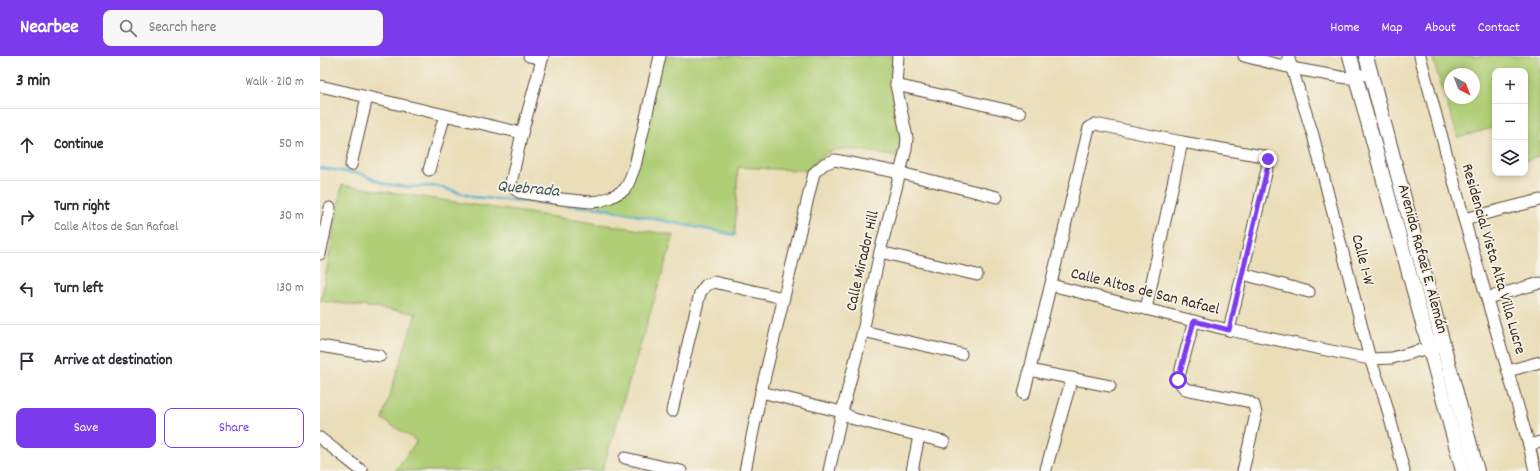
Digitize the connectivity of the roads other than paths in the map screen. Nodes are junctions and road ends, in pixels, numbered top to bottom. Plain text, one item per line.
1 (529, 56) edge
2 (660, 56) edge
3 (898, 56) edge
4 (1244, 56) edge
5 (1288, 56) edge
6 (1350, 56) edge
7 (1366, 56) edge
8 (1420, 56) edge
9 (542, 58) edge
10 (1291, 68) junction
11 (1370, 74) junction
12 (1355, 76) junction
13 (896, 85) junction
14 (320, 86) edge
15 (367, 97) junction
16 (1020, 113) dead end
17 (445, 115) junction
18 (522, 133) junction
19 (1182, 142) junction
20 (351, 165) dead end
21 (429, 170) dead end
22 (901, 173) junction
23 (997, 197) dead end
24 (1540, 200) edge
25 (330, 208) dead end
26 (1464, 219) junction
27 (880, 252) junction
28 (320, 254) edge
29 (1243, 274) junction
30 (977, 275) dead end
31 (1540, 283) edge
32 (1051, 285) junction
33 (1310, 292) dead end
34 (783, 298) junction
35 (1487, 298) junction
36 (1146, 309) junction
37 (1194, 321) junction
38 (1229, 330) junction
39 (864, 331) junction
40 (320, 346) edge
41 (1435, 347) junction
42 (961, 354) dead end
43 (380, 356) dead end
44 (1370, 360) junction
45 (1540, 362) edge
46 (1029, 370) junction
47 (1508, 371) junction
48 (1072, 378) junction
49 (1110, 386) dead end
50 (761, 392) junction
51 (1024, 394) dead end
52 (672, 411) dead end
53 (842, 412) junction
54 (920, 436) junction
55 (320, 438) edge
56 (944, 442) dead end
57 (1540, 442) edge
58 (1529, 445) junction
59 (624, 458) dead end
60 (661, 469) edge
61 (1046, 469) dead end
62 (362, 471) edge
63 (681, 471) edge
64 (745, 471) edge
65 (829, 471) edge
66 (912, 471) edge
67 (1243, 471) edge
68 (1404, 471) edge
69 (1463, 471) edge
70 (1477, 471) edge
71 (1535, 471) edge

1 - 9 street
2 - 18 street
3 - 13 street, Calle Mirador Hill
4 - 10 street
5 - 10 street, Calle 1-W
6 - 12 main road, Avenida Rafael E. Alemán
7 - 11 main road, Avenida Rafael E. Alemán
8 - 26 street, Residencial Vista Alta Villa Lucre
9 - 18 street
10 - 12 street
10 - 44 street, Calle 1-W
11 - 12 street
11 - 41 main road, Avenida Rafael E. Alemán
12 - 41 main road, Avenida Rafael E. Alemán
13 - 16 street
13 - 22 street, Calle Mirador Hill
14 - 15 street
15 - 17 street
15 - 20 street
17 - 18 street
17 - 21 street
19 - 29 street
19 - 32 street
19 - 36 street
22 - 23 street
22 - 27 street, Calle Mirador Hill
22 - 34 street
24 - 26 street
25 - 28 street
26 - 35 street, Residencial Vista Alta Villa Lucre
27 - 30 street
27 - 39 street, Calle Mirador Hill
29 - 33 street
29 - 38 street
31 - 35 street
32 - 36 street, Calle Altos de San Rafael
32 - 46 street
34 - 50 street
34 - 52 street
35 - 47 street, Residencial Vista Alta Villa Lucre
36 - 37 street, Calle Altos de San Rafael
37 - 38 street, Calle Altos de San Rafael
37 - 67 street
38 - 44 street, Calle Altos de San Rafael
39 - 42 street
39 - 53 street, Calle Mirador Hill
40 - 43 street
41 - 44 street, Calle Altos de San Rafael
41 - 69 main road, Avenida Rafael E. Alemán
41 - 70 main road, Avenida Rafael E. Alemán
44 - 68 street, Calle 1-W
45 - 47 street
46 - 48 street
46 - 51 street
47 - 58 street, Residencial Vista Alta Villa Lucre
48 - 49 street
48 - 61 street
50 - 53 street
50 - 64 street
53 - 54 street
53 - 65 street, Calle Mirador Hill
54 - 56 street
54 - 66 street
55 - 62 street
57 - 58 street
58 - 71 street, Residencial Vista Alta Villa Lucre
59 - 60 street
60 - 63 street

